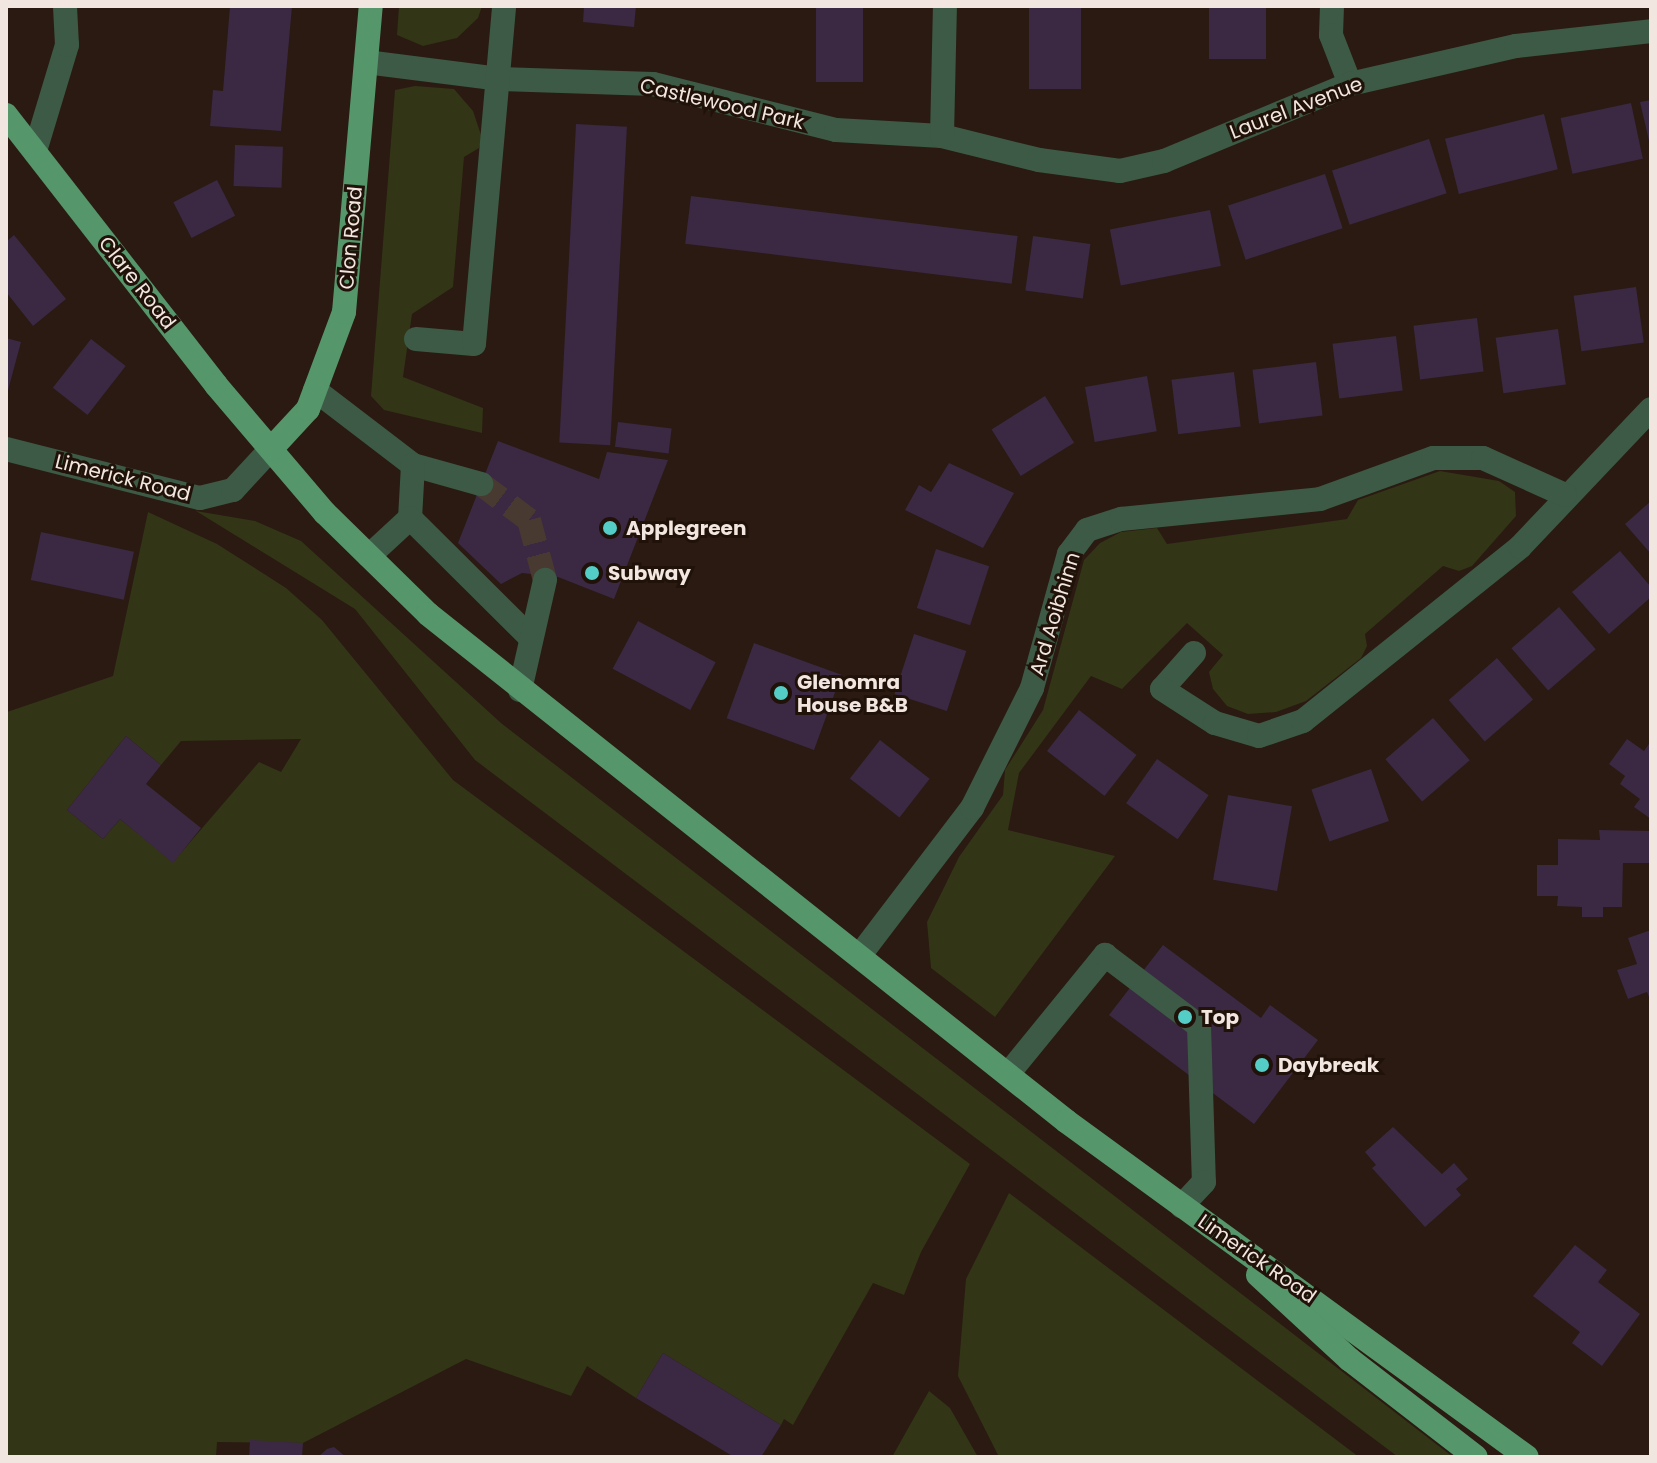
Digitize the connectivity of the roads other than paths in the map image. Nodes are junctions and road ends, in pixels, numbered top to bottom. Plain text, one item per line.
1 (65, 6) edge
2 (371, 6) edge
3 (504, 6) edge
4 (945, 6) edge
5 (1332, 6) edge
6 (1651, 31) edge
7 (366, 62) junction
8 (501, 79) junction
9 (1350, 84) junction
10 (6, 115) edge
11 (942, 136) junction
12 (35, 151) junction
13 (1039, 160) joint
14 (416, 339) dead end
15 (315, 390) junction
16 (1651, 409) edge
17 (6, 449) edge
18 (271, 449) junction
19 (413, 465) junction
20 (481, 484) tunnel mouth
21 (1565, 495) junction
22 (410, 518) junction
23 (369, 556) junction
24 (545, 580) tunnel mouth
25 (531, 638) junction
26 (1194, 653) dead end
27 (520, 690) junction
28 (860, 955) junction
29 (1008, 1074) junction
30 (1182, 1206) junction
31 (1476, 1457) edge
32 (1527, 1457) edge

1 - 12 street
2 - 7 main road, Clon Road
3 - 8 street
4 - 11 street
5 - 9 street
6 - 9 street, Laurel Avenue
7 - 8 street, Castlewood Park
7 - 15 main road, Clon Road
8 - 11 street, Castlewood Park
8 - 14 street
9 - 13 street, Laurel Avenue
10 - 12 main road, Clare Road
11 - 13 street, Castlewood Park
12 - 18 main road, Clare Road
15 - 18 main road, Clon Road
15 - 19 street
16 - 21 street
17 - 18 street, Limerick Road
18 - 23 main road, Clare Road
19 - 20 street
19 - 22 street
21 - 26 street
21 - 28 street, Ard Aoibhinn
22 - 23 street
22 - 25 street
23 - 27 main road, Clare Road
24 - 25 street
25 - 27 street
27 - 28 main road, Clare Road
28 - 29 main road, Clare Road
29 - 30 main road, Clare Road
29 - 30 street
30 - 31 main road, Limerick Road
30 - 32 main road, Limerick Road

